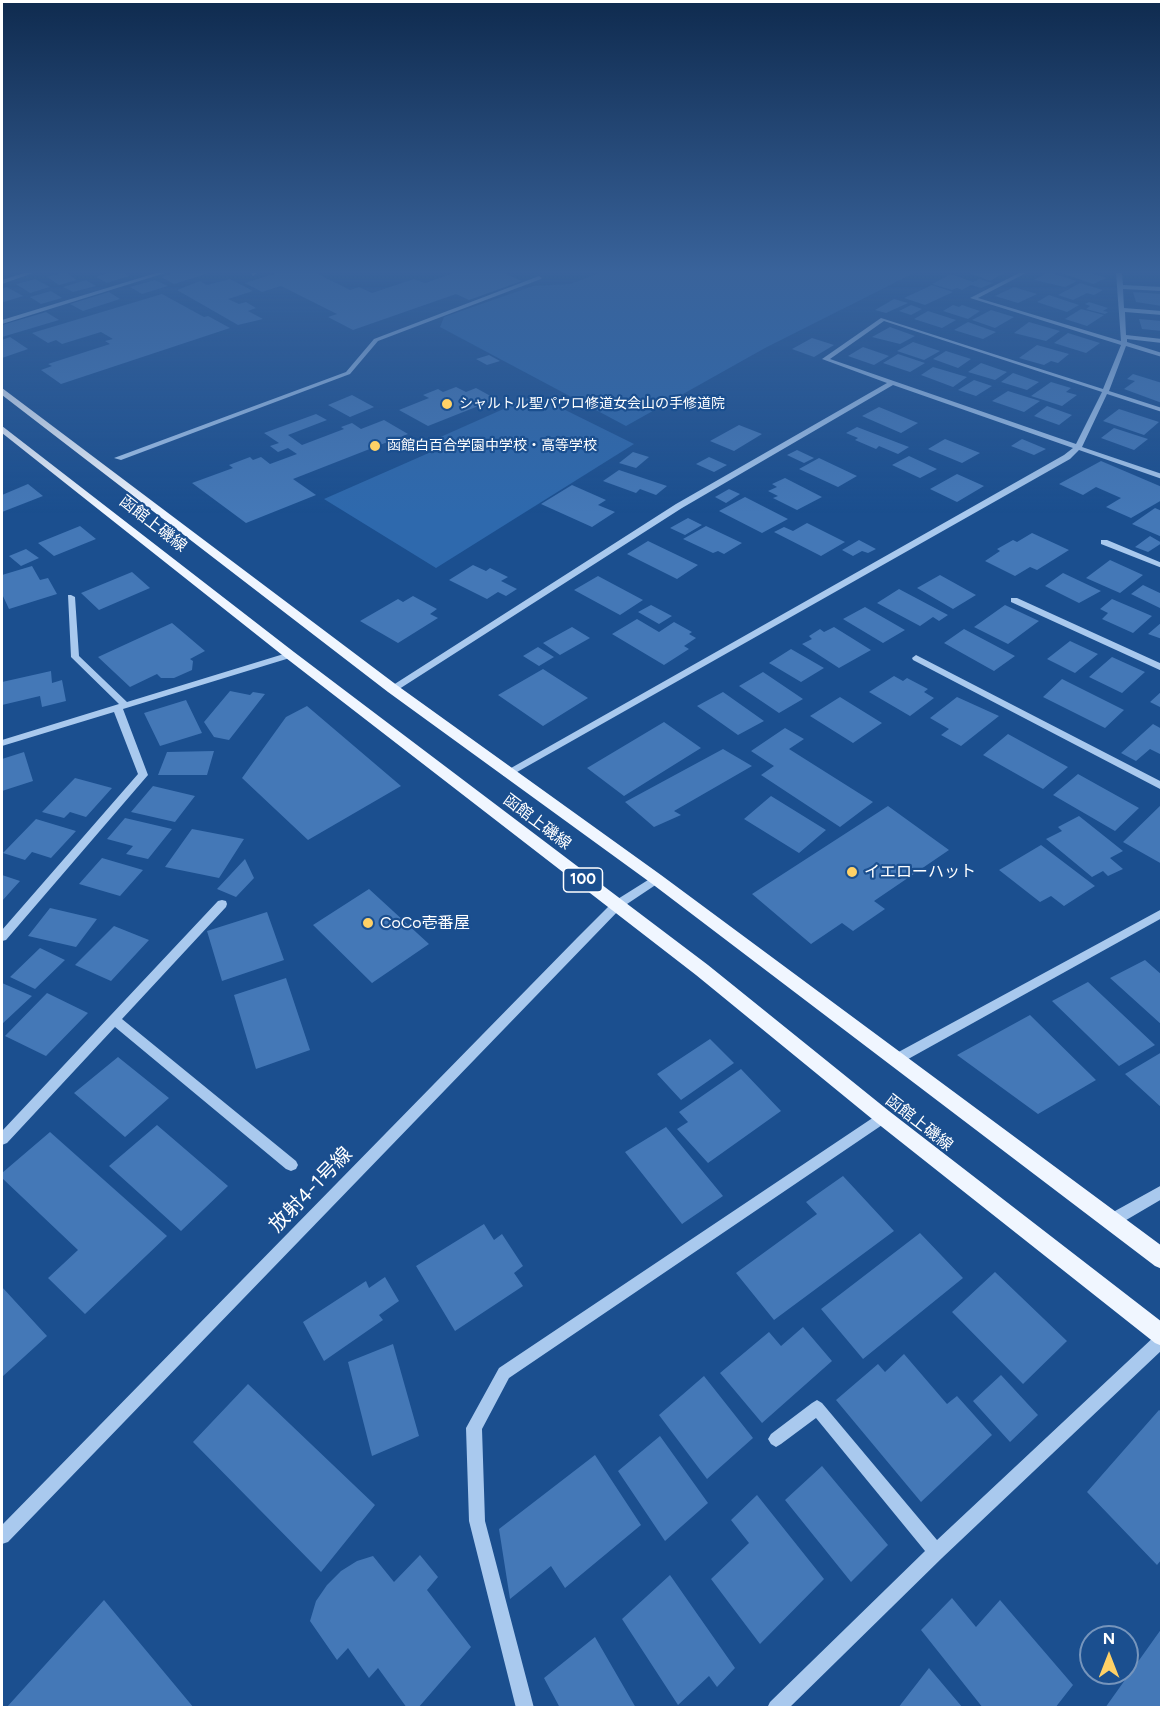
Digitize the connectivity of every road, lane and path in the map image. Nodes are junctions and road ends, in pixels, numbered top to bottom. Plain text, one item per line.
1 (365, 353) edge
2 (834, 353) edge
3 (986, 353) edge
4 (1120, 353) edge
5 (893, 382) junction
6 (2, 391) edge
7 (1105, 392) junction
8 (1161, 410) edge
9 (2, 429) edge
10 (1078, 447) junction
11 (118, 458) dead end
12 (1161, 477) edge
13 (1104, 542) dead end
14 (1161, 566) edge
15 (71, 597) dead end
16 (1014, 600) dead end
17 (290, 655) junction
18 (916, 657) dead end
19 (1161, 668) edge
20 (393, 689) junction
21 (122, 707) junction
22 (2, 743) edge
23 (507, 774) junction
24 (1161, 787) edge
25 (656, 879) junction
26 (222, 904) dead end
27 (617, 905) junction
28 (1161, 913) edge
29 (2, 937) edge
30 (115, 1020) junction
31 (897, 1059) junction
32 (883, 1117) junction
33 (2, 1139) edge
34 (291, 1165) dead end
35 (1161, 1191) edge
36 (1111, 1221) junction
37 (1161, 1259) edge
38 (1161, 1337) edge
39 (776, 1439) dead end
40 (2, 1536) edge
41 (936, 1552) junction
42 (525, 1707) edge
43 (776, 1707) edge

1 - 11 street
2 - 5 street
3 - 7 street
4 - 7 street
5 - 10 street
5 - 20 street
6 - 20 main road, 函館上磯線 / 100
7 - 8 street
7 - 10 street
9 - 17 main road, 函館上磯線 / 100
10 - 12 street
10 - 23 street
13 - 14 street
15 - 21 street
16 - 19 street
17 - 21 street
17 - 27 main road, 函館上磯線 / 100
18 - 24 street
20 - 23 main road, 函館上磯線 / 100
21 - 22 street
21 - 29 street
23 - 25 main road, 函館上磯線 / 100
25 - 27 street, 放射4-1号線
25 - 31 main road, 函館上磯線 / 100
26 - 30 street
27 - 32 main road, 函館上磯線 / 100
27 - 40 street, 放射4-1号線
28 - 31 street
30 - 33 street
30 - 34 street
31 - 36 main road, 函館上磯線 / 100
32 - 38 main road, 函館上磯線 / 100
32 - 42 street
35 - 36 street
36 - 37 main road, 函館上磯線 / 100
38 - 41 street
39 - 41 street
41 - 43 street

